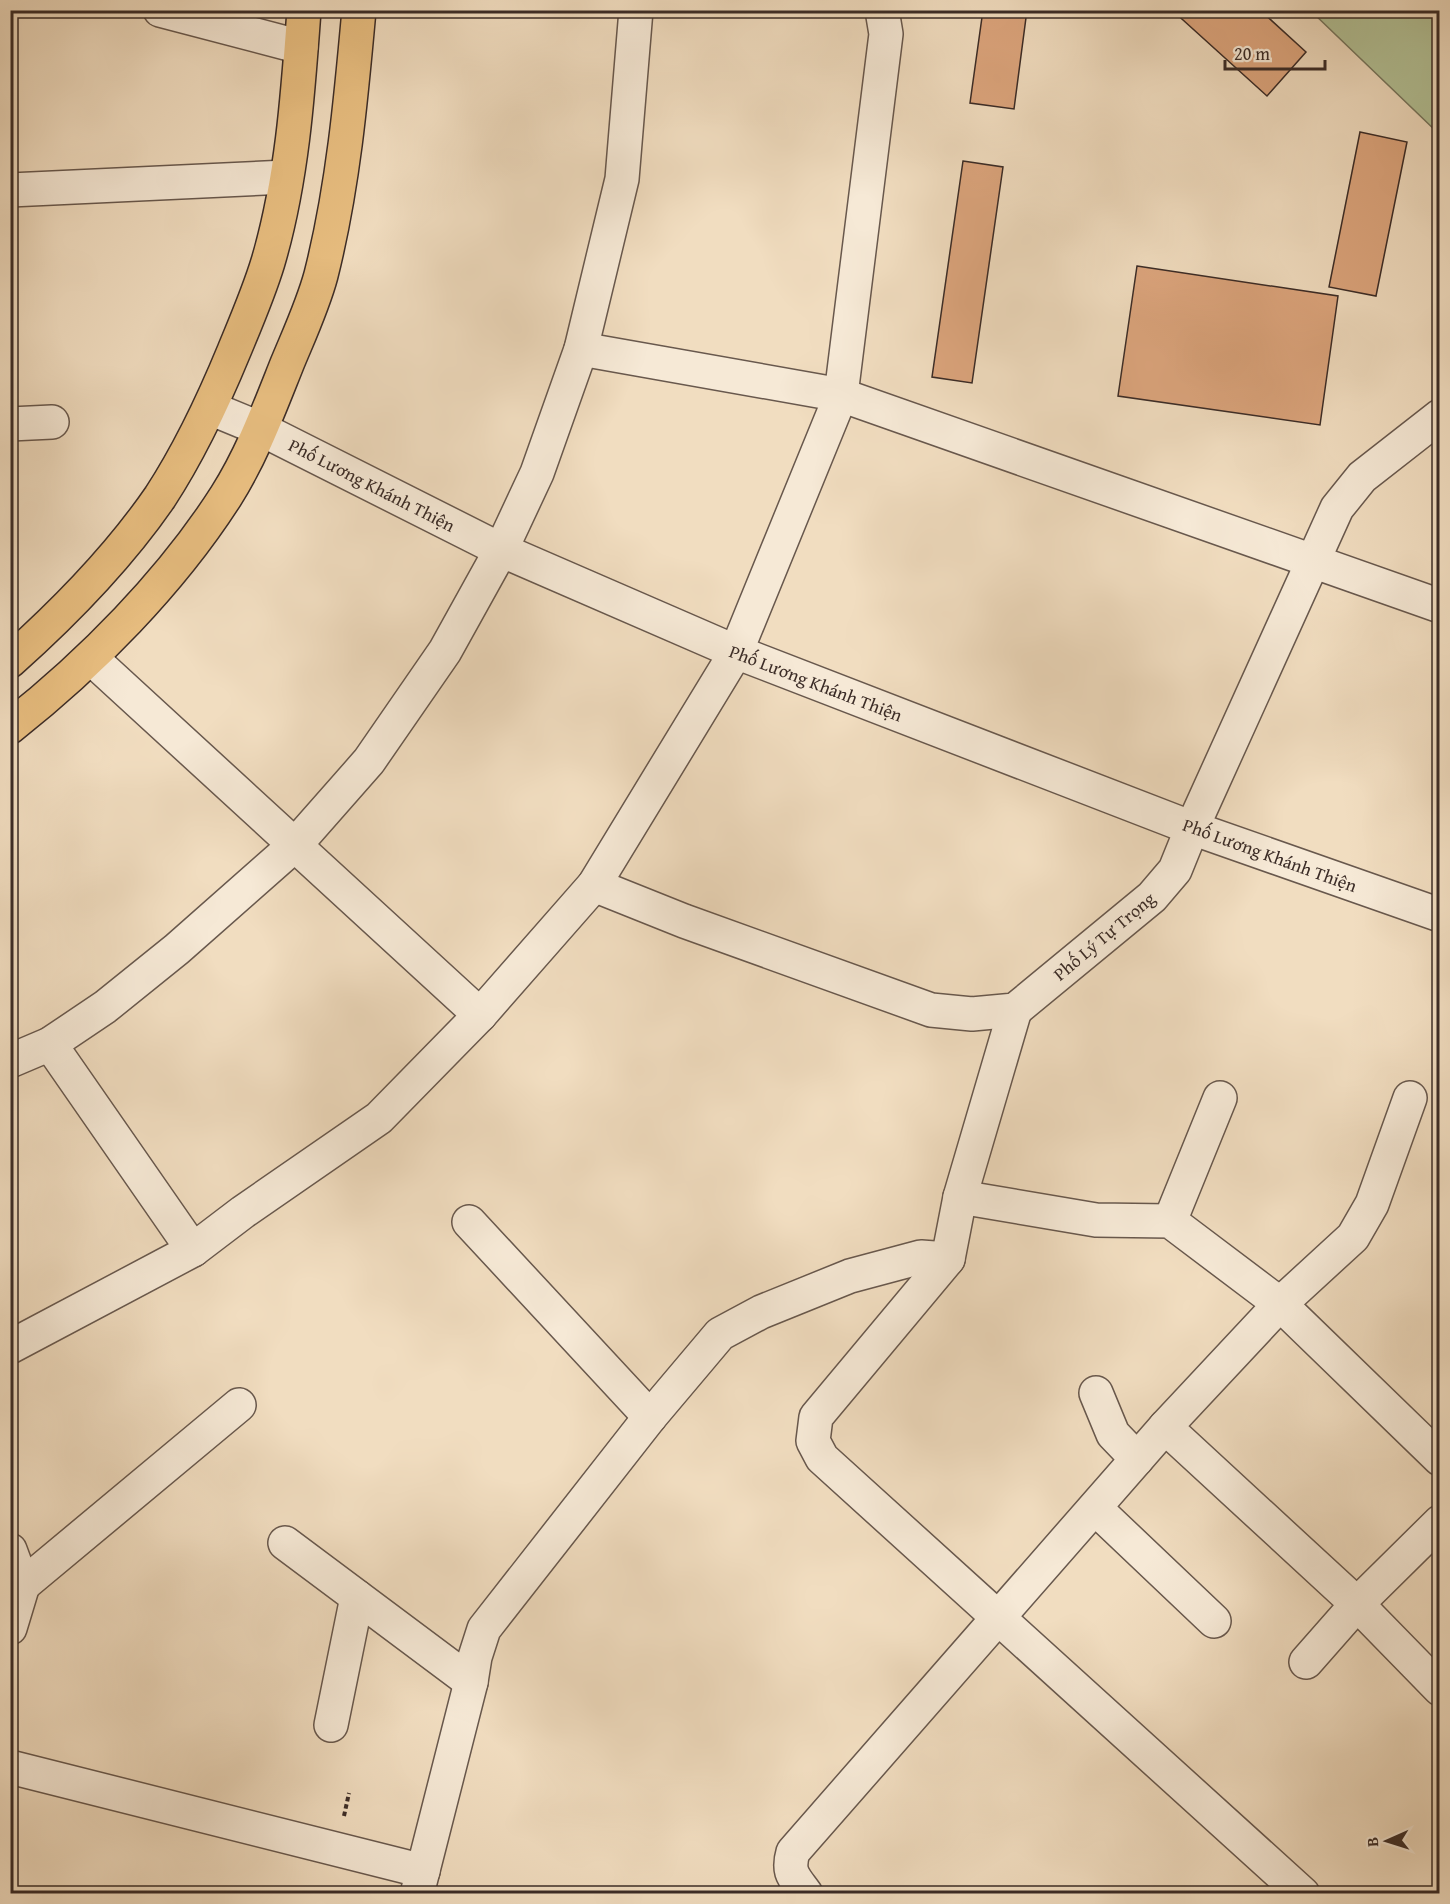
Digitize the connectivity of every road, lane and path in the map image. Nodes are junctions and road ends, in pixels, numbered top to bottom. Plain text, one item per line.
1 (160, 10) edge
2 (304, 10) edge
3 (359, 10) edge
4 (636, 10) edge
5 (882, 10) edge
6 (302, 47) junction
7 (286, 177) junction
8 (10, 190) edge
9 (581, 349) junction
10 (841, 395) junction
11 (210, 408) junction
12 (1440, 416) edge
13 (52, 422) dead end
14 (10, 424) edge
15 (261, 429) junction
16 (501, 550) junction
17 (1312, 560) junction
18 (1440, 606) edge
19 (736, 652) junction
20 (91, 658) junction
21 (10, 661) edge
22 (10, 727) edge
23 (1191, 828) junction
24 (296, 844) junction
25 (594, 885) junction
26 (1440, 915) edge
27 (1015, 1011) junction
28 (480, 1015) junction
29 (50, 1044) junction
30 (10, 1061) edge
31 (1220, 1098) dead end
32 (1410, 1098) dead end
33 (960, 1197) junction
34 (1170, 1221) junction
35 (469, 1222) dead end
36 (193, 1250) junction
37 (948, 1259) junction
38 (1280, 1304) junction
39 (10, 1347) edge
40 (1096, 1393) dead end
41 (239, 1405) dead end
42 (650, 1417) junction
43 (1165, 1428) junction
44 (1137, 1459) junction
45 (1440, 1459) edge
46 (1095, 1508) junction
47 (1440, 1522) edge
48 (285, 1543) dead end
49 (10, 1550) edge
50 (23, 1586) junction
51 (357, 1597) junction
52 (1358, 1604) junction
53 (999, 1616) junction
54 (1214, 1621) dead end
55 (10, 1628) edge
56 (1306, 1662) dead end
57 (471, 1683) junction
58 (1440, 1689) edge
59 (331, 1725) dead end
60 (11, 1768) edge
61 (420, 1882) edge
62 (806, 1893) edge
63 (1303, 1893) edge

1 - 6 street
2 - 6 main road
3 - 15 main road
4 - 9 street
5 - 10 street
6 - 7 main road
7 - 8 street
7 - 11 main road
9 - 10 street
9 - 16 street
10 - 17 street
10 - 19 street
11 - 15 street, Phố Lương Khánh Thiện
11 - 21 main road
12 - 17 street, Phố Lý Tự Trọng
13 - 14 street
15 - 16 street, Phố Lương Khánh Thiện
15 - 20 main road
16 - 19 street, Phố Lương Khánh Thiện
16 - 24 street
17 - 18 street
17 - 23 street, Phố Lý Tự Trọng
19 - 23 street, Phố Lương Khánh Thiện
19 - 25 street
20 - 22 main road
20 - 24 street
23 - 26 street, Phố Lương Khánh Thiện
23 - 27 street, Phố Lý Tự Trọng
24 - 28 street
24 - 29 street
25 - 27 street
25 - 28 street
27 - 33 street
28 - 36 street
29 - 30 street
29 - 36 street
31 - 34 street
32 - 38 street
33 - 34 street
33 - 37 street
34 - 38 street
35 - 42 street
36 - 39 street
37 - 42 street
37 - 53 street
38 - 43 street
38 - 45 street
40 - 44 street
41 - 50 street
42 - 57 street
43 - 44 street
43 - 52 street
44 - 46 street
46 - 53 street
46 - 54 street
47 - 52 street
48 - 51 street
49 - 50 street
50 - 55 street
51 - 57 street
51 - 59 street
52 - 56 street
52 - 58 street
53 - 62 street
53 - 63 street
57 - 61 street
60 - 61 street

